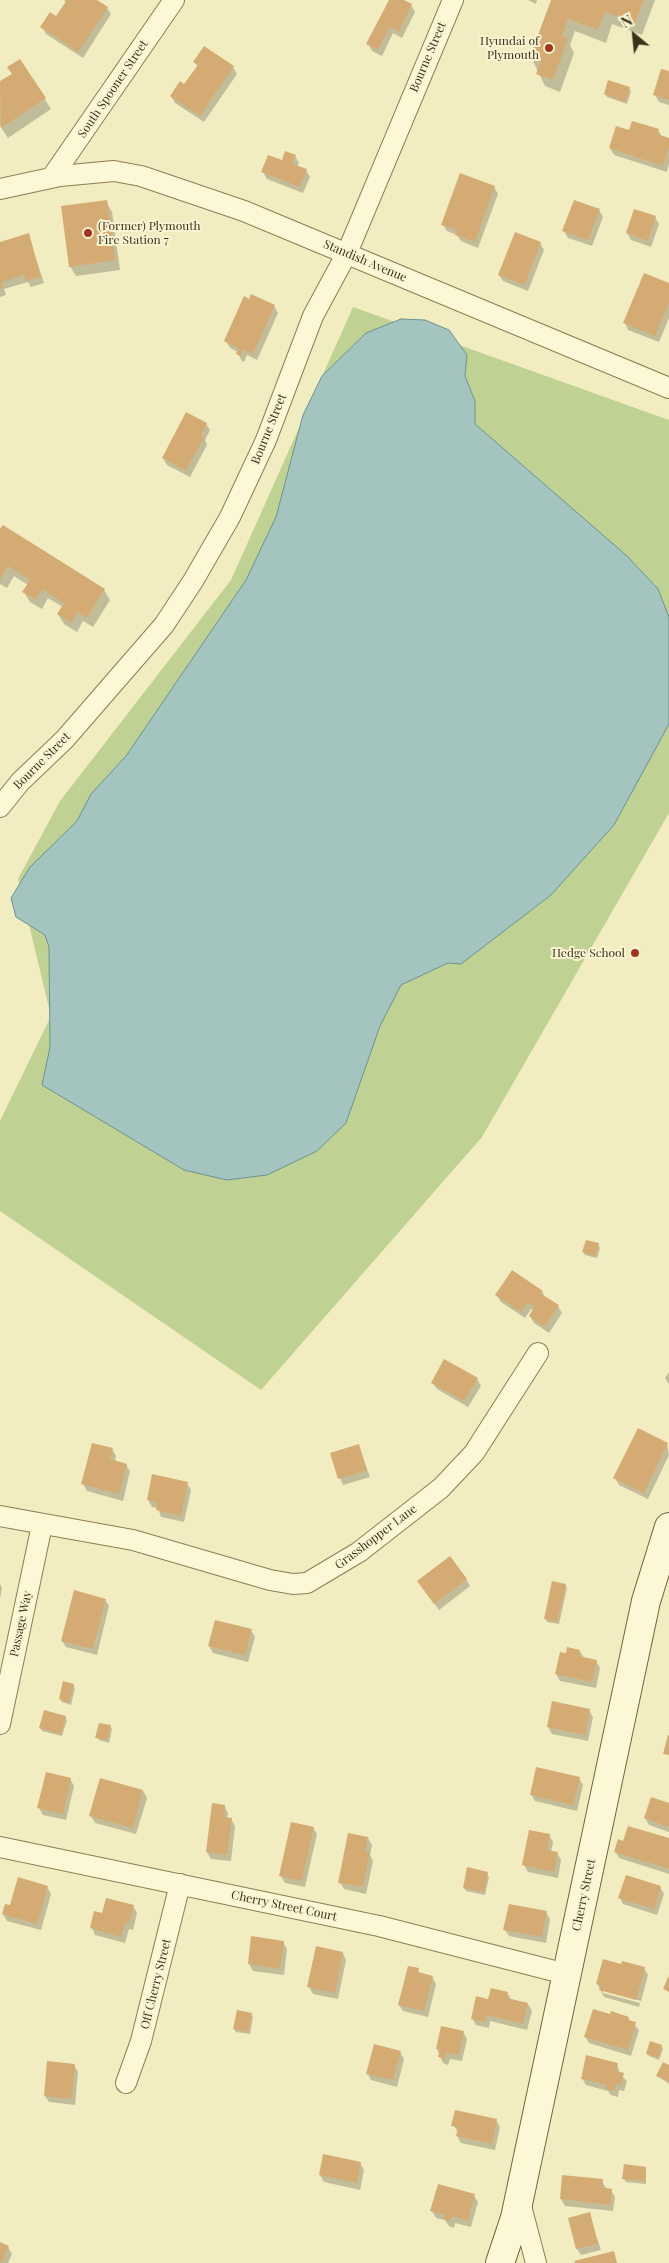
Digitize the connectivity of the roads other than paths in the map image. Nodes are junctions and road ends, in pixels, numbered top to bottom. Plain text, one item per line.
1 (174, 0) edge
2 (453, 0) edge
3 (52, 177) junction
4 (0, 189) edge
5 (347, 253) junction
6 (669, 388) edge
7 (0, 807) edge
8 (538, 1353) dead end
9 (0, 1516) edge
10 (42, 1525) junction
11 (669, 1528) edge
12 (0, 1724) edge
13 (0, 1847) edge
14 (180, 1884) junction
15 (566, 1974) junction
16 (126, 2083) dead end
17 (519, 2199) junction
18 (500, 2263) edge
19 (536, 2263) edge

1 - 3 street, South Spooner Street
2 - 5 street, Bourne Street
3 - 4 street, Standish Avenue
3 - 5 street, Standish Avenue
5 - 6 street, Standish Avenue
5 - 7 street, Bourne Street
8 - 10 street, Grasshopper Lane
9 - 10 street, Grasshopper Lane
10 - 12 street, Passage Way
11 - 15 main road, Cherry Street
13 - 14 street, Cherry Street Court
14 - 15 street, Cherry Street Court
14 - 16 street, Off Cherry Street
15 - 17 main road, Cherry Street
17 - 18 main road, Cherry Street
17 - 19 street

